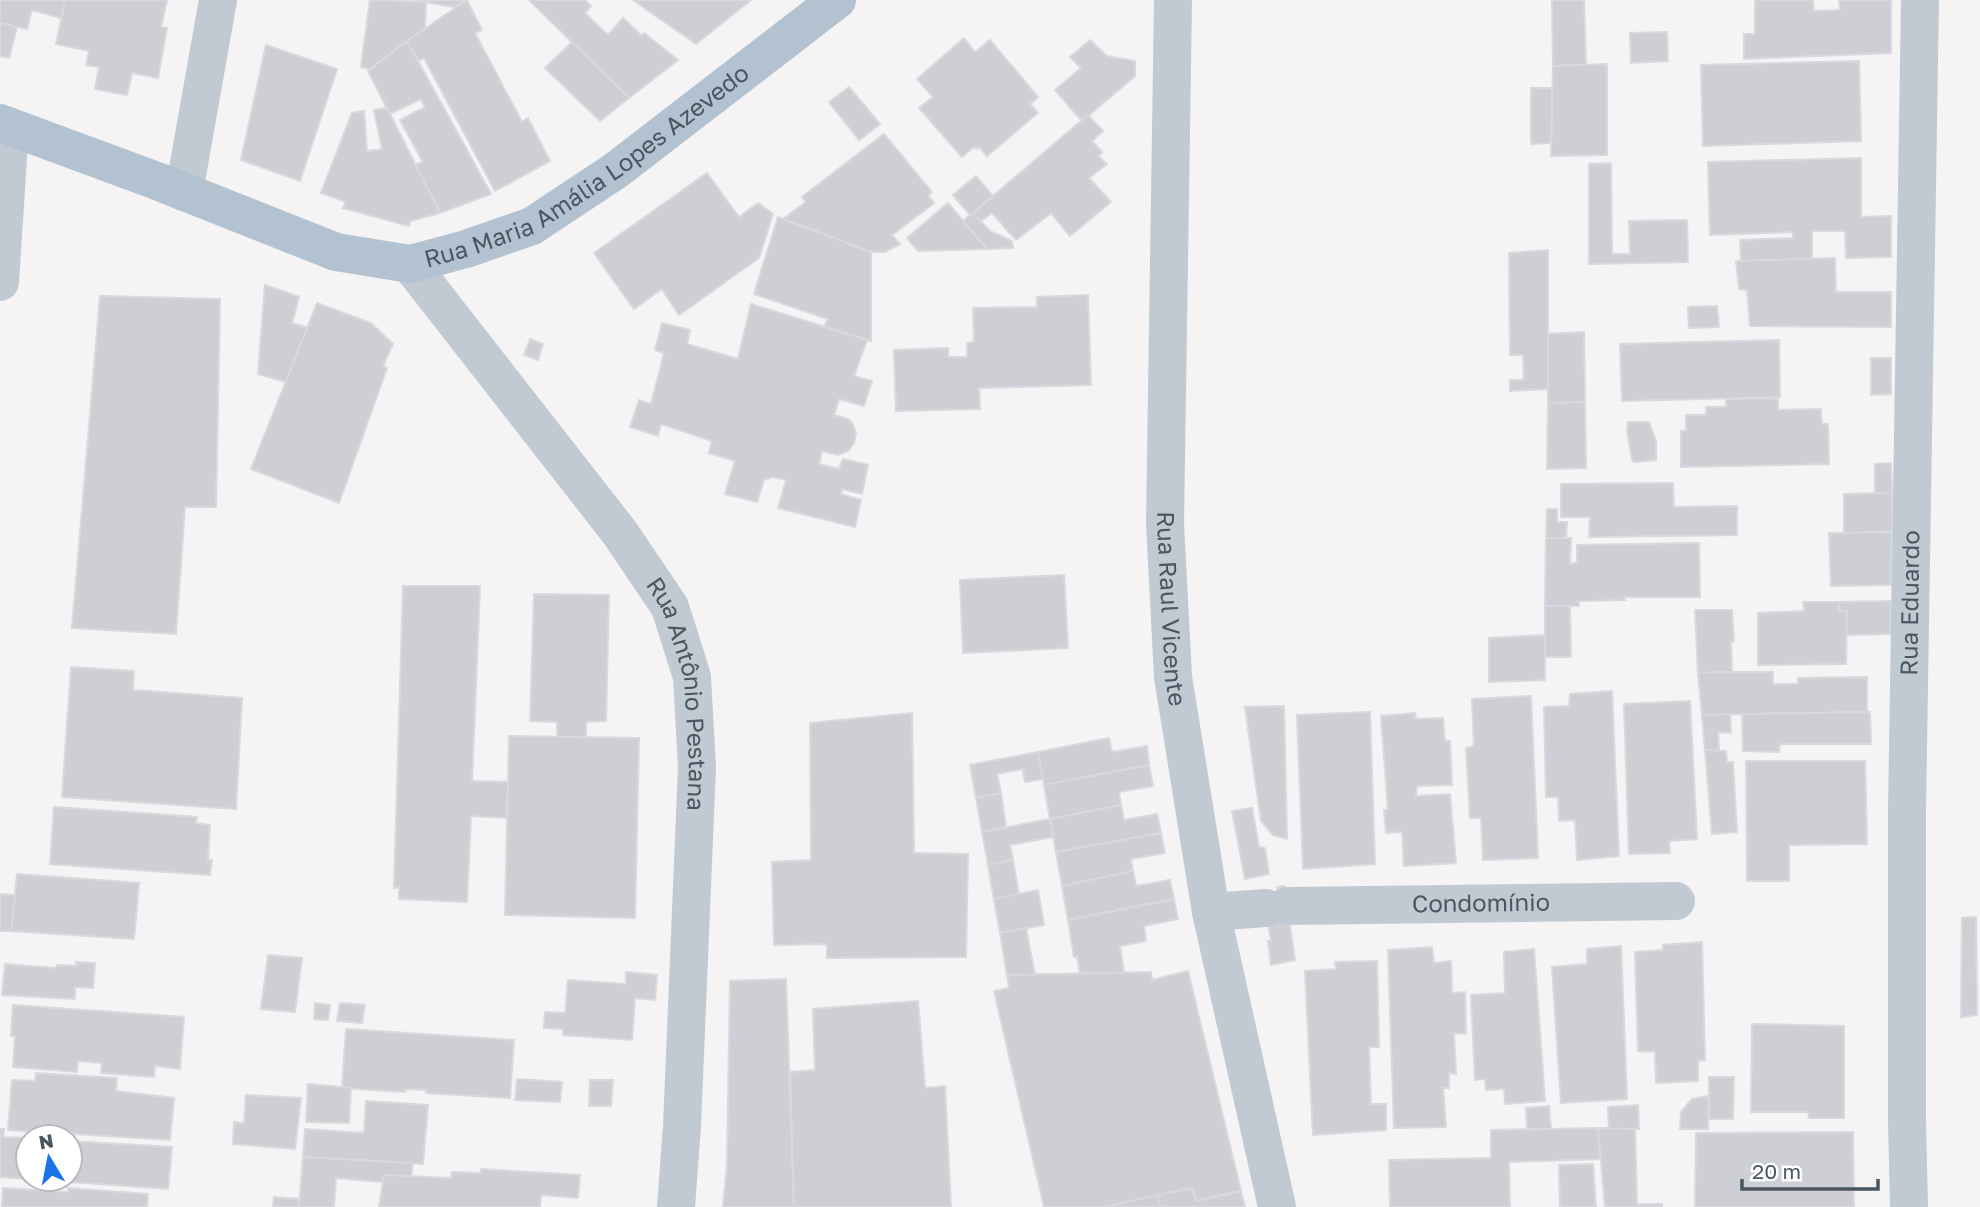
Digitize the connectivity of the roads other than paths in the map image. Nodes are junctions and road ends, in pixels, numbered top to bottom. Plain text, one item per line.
1 (218, 0) edge
2 (837, 0) edge
3 (1173, 0) edge
4 (1920, 0) edge
5 (5, 125) edge
6 (184, 192) junction
7 (410, 264) junction
8 (0, 282) edge
9 (1676, 901) dead end
10 (1211, 912) junction
11 (676, 1207) edge
12 (1277, 1207) edge
13 (1909, 1207) edge

1 - 6 street
2 - 7 main road, Rua Maria Amália Lopes Azevedo
3 - 10 street, Rua Raul Vicente
4 - 13 street, Rua Eduardo
5 - 6 main road, Rua Maria Amália Lopes Azevedo
5 - 8 street
6 - 7 main road, Rua Maria Amália Lopes Azevedo
7 - 11 street, Rua Antônio Pestana
9 - 10 street, Condomínio
10 - 12 street, Rua Raul Vicente

